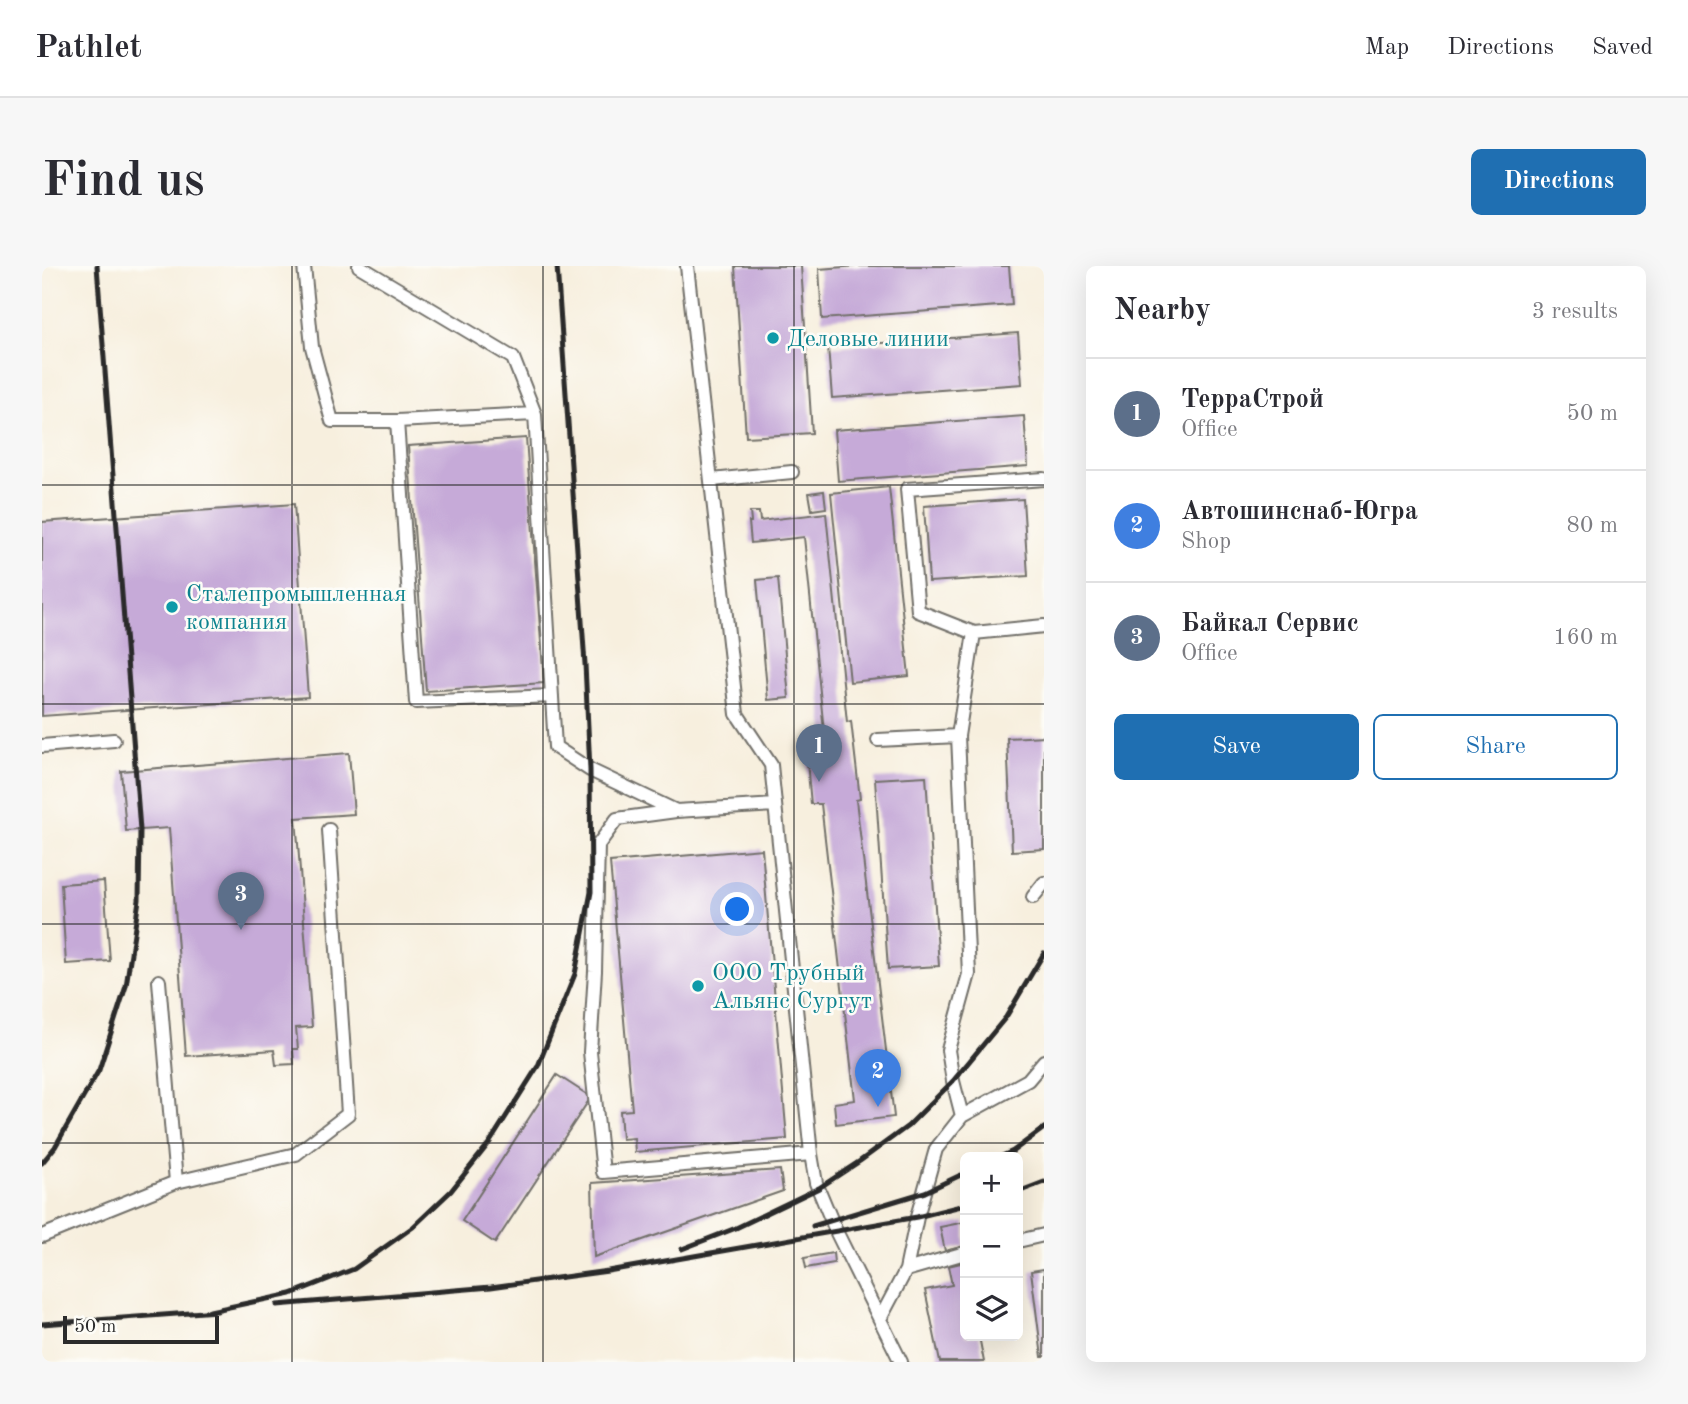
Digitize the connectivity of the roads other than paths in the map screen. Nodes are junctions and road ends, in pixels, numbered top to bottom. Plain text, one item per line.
1 (304, 266) edge
2 (359, 266) edge
3 (687, 266) edge
4 (535, 414) junction
5 (397, 421) junction
6 (792, 472) dead end
7 (1044, 479) edge
8 (712, 481) junction
9 (1044, 626) edge
10 (974, 633) junction
11 (552, 696) junction
12 (958, 736) junction
13 (114, 740) dead end
14 (878, 740) dead end
15 (42, 746) edge
16 (775, 805) junction
17 (676, 811) junction
18 (329, 830) dead end
19 (1044, 883) edge
20 (1033, 897) dead end
21 (159, 981) dead end
22 (1044, 1061) edge
23 (962, 1116) junction
24 (811, 1154) junction
25 (176, 1182) junction
26 (1044, 1235) edge
27 (42, 1236) edge
28 (1023, 1240) edge
29 (960, 1254) edge
30 (906, 1270) junction
31 (880, 1319) junction
32 (901, 1362) edge

1 - 5 lane
2 - 4 lane
3 - 8 lane
4 - 5 lane
4 - 11 lane
5 - 11 lane
6 - 8 lane
7 - 10 lane
8 - 16 lane
9 - 10 lane
10 - 12 lane
11 - 17 lane
12 - 14 lane
12 - 23 lane
13 - 15 lane
16 - 17 lane
16 - 24 lane
17 - 24 lane
18 - 25 lane
19 - 20 lane
21 - 25 lane
22 - 23 lane
23 - 30 lane
24 - 31 lane
25 - 27 lane
26 - 28 lane
29 - 30 lane
30 - 31 lane
31 - 32 lane

